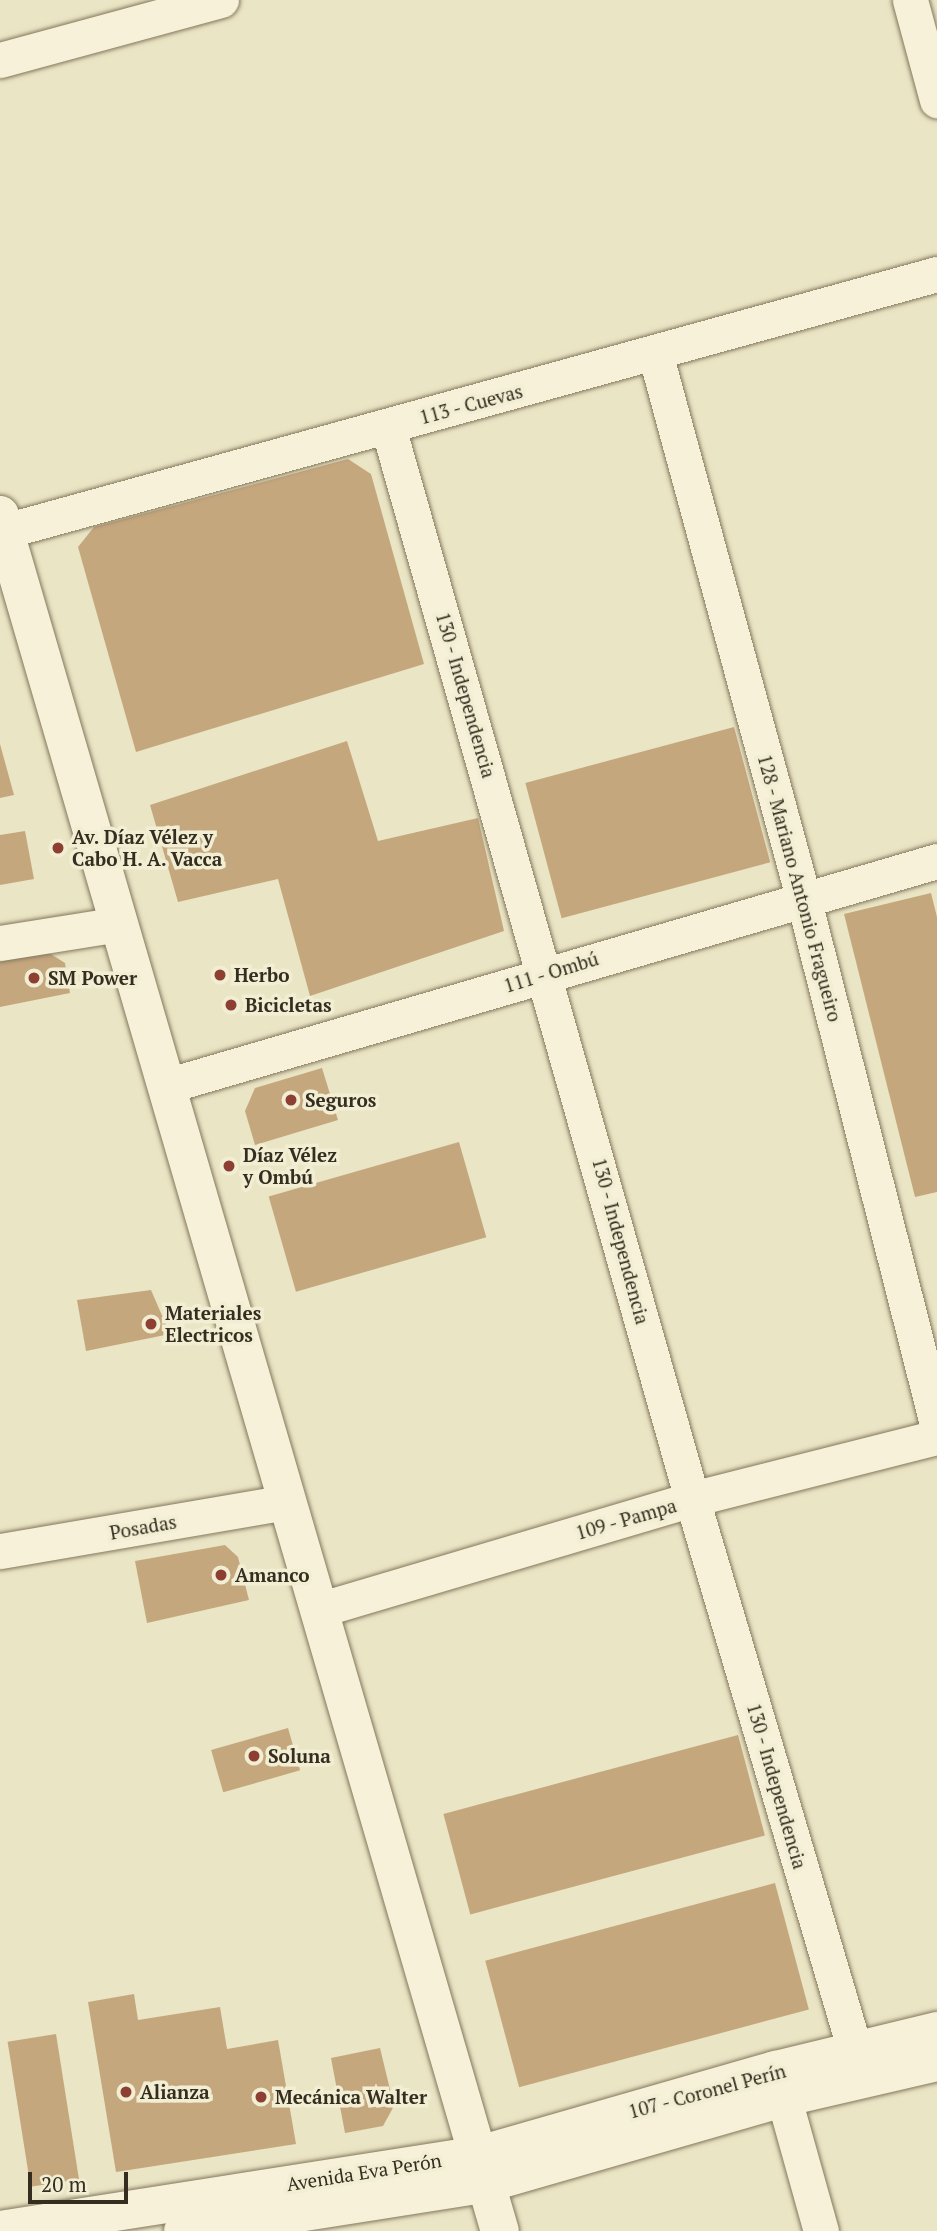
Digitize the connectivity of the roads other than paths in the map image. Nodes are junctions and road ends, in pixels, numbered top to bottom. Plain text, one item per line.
1 (221, 0) edge
2 (910, 0) edge
3 (0, 60) edge
4 (937, 100) edge
5 (937, 274) edge
6 (655, 353) junction
7 (388, 427) junction
8 (2, 523) edge
9 (937, 861) edge
10 (803, 897) junction
11 (120, 924) junction
12 (0, 943) edge
13 (547, 973) junction
14 (166, 1086) junction
15 (937, 1424) edge
16 (937, 1437) edge
17 (692, 1499) junction
18 (286, 1502) junction
19 (0, 1551) edge
20 (318, 1609) junction
21 (937, 2031) edge
22 (856, 2054) junction
23 (937, 2062) edge
24 (779, 2084) junction
25 (484, 2169) junction
26 (53, 2226) edge
27 (0, 2230) edge
28 (183, 2231) edge
29 (500, 2231) edge
30 (821, 2231) edge

1 - 3 street
2 - 4 street
5 - 6 street, 113 - Cuevas
6 - 7 street, 113 - Cuevas
6 - 10 street, 128 - Mariano Antonio Fragueiro
7 - 8 street, 113 - Cuevas
7 - 13 street, 130 - Independencia
8 - 11 main road
9 - 10 street, 111 - Ombú
10 - 13 street, 111 - Ombú
10 - 15 street, 128 - Mariano Antonio Fragueiro
11 - 12 street
11 - 14 main road
13 - 14 street, 111 - Ombú
13 - 17 street, 130 - Independencia
14 - 18 main road
16 - 17 street, 109 - Pampa
17 - 20 street, 109 - Pampa
17 - 22 street, 130 - Independencia
18 - 19 street, Posadas
18 - 20 main road
20 - 25 main road
21 - 22 main road, 107 - Coronel Perín
22 - 24 main road, 107 - Coronel Perín
23 - 24 main road, 107 - Coronel Perín
24 - 25 main road, 107 - Coronel Perín
24 - 30 street
25 - 26 main road, Avenida Eva Perón
25 - 28 main road, Avenida Eva Perón
25 - 29 main road
26 - 27 main road, Avenida Eva Perón

